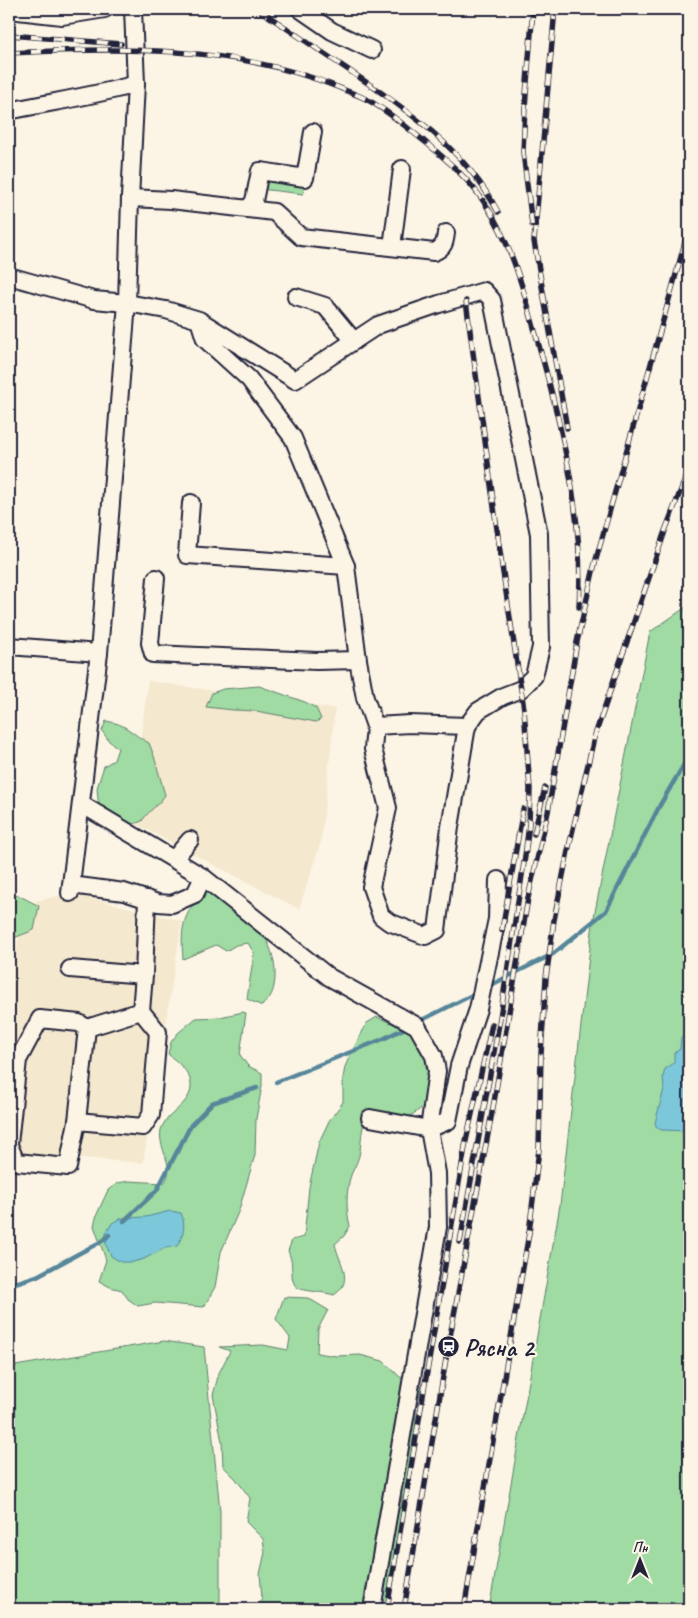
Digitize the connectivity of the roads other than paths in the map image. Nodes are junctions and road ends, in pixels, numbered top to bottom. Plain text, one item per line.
1 (104, 9) edge
2 (133, 9) edge
3 (300, 9) edge
4 (9, 10) edge
5 (372, 50) dead end
6 (136, 84) junction
7 (9, 111) edge
8 (313, 132) dead end
9 (402, 169) dead end
10 (130, 198) junction
11 (248, 209) junction
12 (446, 233) dead end
13 (392, 247) junction
14 (9, 276) edge
15 (296, 297) dead end
16 (127, 303) junction
17 (199, 320) junction
18 (354, 341) junction
19 (191, 503) dead end
20 (346, 566) junction
21 (156, 578) dead end
22 (9, 646) edge
23 (98, 653) junction
24 (358, 660) junction
25 (376, 726) junction
26 (467, 726) junction
27 (81, 804) junction
28 (190, 840) dead end
29 (174, 860) junction
30 (203, 877) junction
31 (498, 880) dead end
32 (147, 899) junction
33 (70, 969) dead end
34 (144, 975) junction
35 (141, 1011) junction
36 (87, 1028) junction
37 (370, 1118) dead end
38 (77, 1122) junction
39 (429, 1129) junction
40 (9, 1144) edge
41 (372, 1609) edge

1 - 4 lane
2 - 6 lane
3 - 5 lane
6 - 7 lane
6 - 10 lane
8 - 11 lane
9 - 13 lane
10 - 11 lane
10 - 16 lane
11 - 13 lane
12 - 13 lane
14 - 16 lane
15 - 18 lane
16 - 17 lane
16 - 23 lane
17 - 18 lane
17 - 20 lane
18 - 26 lane
19 - 20 lane
20 - 24 lane
21 - 24 lane
22 - 23 lane
23 - 27 lane
24 - 25 lane
25 - 26 lane
25 - 26 lane
27 - 29 lane
27 - 32 lane
28 - 29 lane
29 - 30 lane
30 - 32 lane
30 - 39 lane
31 - 39 lane
32 - 34 lane
33 - 34 lane
34 - 35 lane
35 - 36 lane
35 - 38 lane
36 - 38 lane
36 - 40 lane
37 - 39 lane
38 - 40 lane
39 - 41 lane

